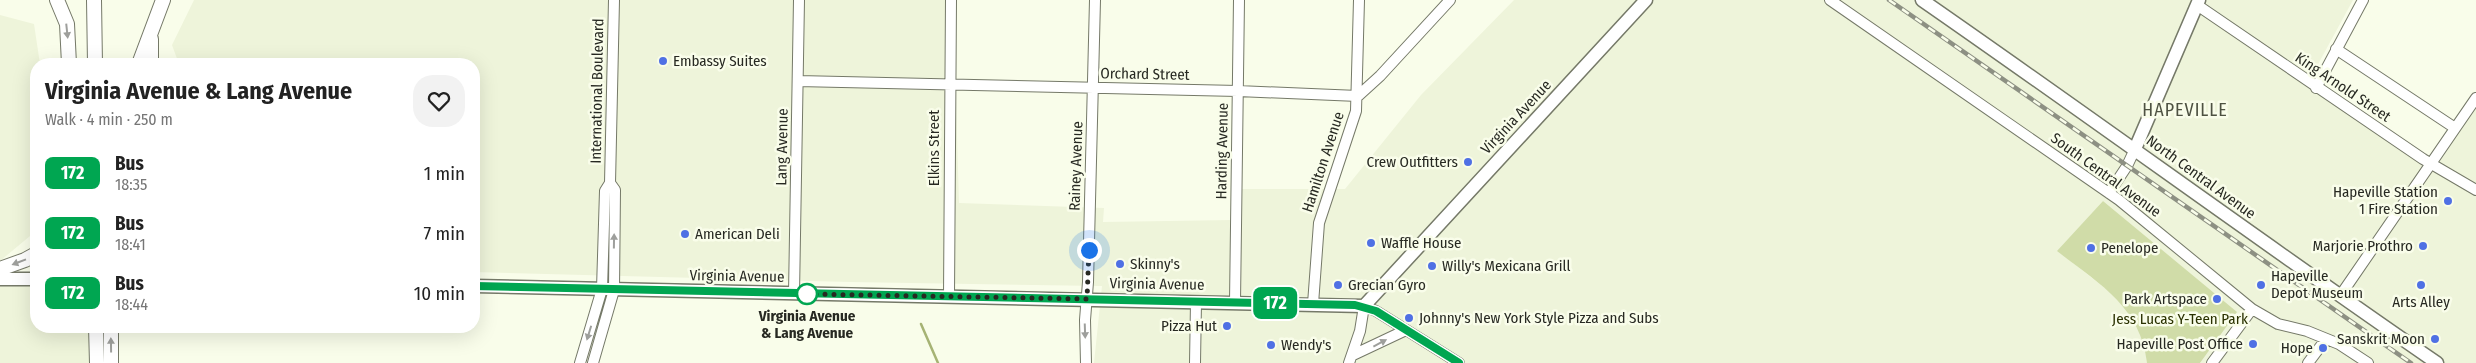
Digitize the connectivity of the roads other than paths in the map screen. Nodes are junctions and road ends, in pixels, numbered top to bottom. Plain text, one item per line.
1 (57, 0) edge
2 (94, 0) edge
3 (163, 0) edge
4 (614, 0) edge
5 (799, 0) edge
6 (951, 0) edge
7 (1095, 0) edge
8 (1239, 0) edge
9 (1359, 0) edge
10 (1450, 0) edge
11 (1646, 0) edge
12 (1830, 0) edge
13 (1923, 0) edge
14 (2363, 0) edge
15 (2198, 2) edge
16 (152, 28) junction
17 (2336, 49) junction
18 (69, 58) edge
19 (95, 58) edge
20 (141, 58) edge
21 (151, 58) edge
22 (798, 81) junction
23 (949, 84) junction
24 (1093, 88) junction
25 (2316, 88) junction
26 (1238, 90) junction
27 (1358, 96) junction
28 (2476, 98) edge
29 (2455, 128) junction
30 (2135, 149) junction
31 (2431, 164) junction
32 (2476, 190) edge
33 (2109, 193) junction
34 (30, 257) edge
35 (0, 269) edge
36 (0, 279) edge
37 (30, 279) edge
38 (480, 286) edge
39 (608, 290) junction
40 (794, 294) junction
41 (949, 296) junction
42 (2340, 296) junction
43 (1087, 299) junction
44 (1196, 302) junction
45 (1235, 302) junction
46 (1313, 304) junction
47 (1364, 306) junction
48 (2252, 309) junction
49 (1406, 330) junction
50 (96, 333) edge
51 (111, 333) edge
52 (2326, 339) junction
53 (1351, 359) edge
54 (97, 363) edge
55 (111, 363) edge
56 (580, 363) edge
57 (593, 363) edge
58 (1086, 363) edge
59 (1195, 363) edge
60 (1459, 363) edge
61 (2212, 363) edge
62 (2308, 363) edge
63 (2368, 363) edge
64 (2437, 363) edge

1 -> 18 highway
2 - 19 highway
3 - 16 highway
4 - 39 street, International Boulevard
5 - 22 street, Lang Avenue
6 - 23 street, Elkins Street
7 - 24 street, Rainey Avenue
8 - 26 street, Harding Avenue
9 - 27 street, Hamilton Avenue
10 - 27 street
11 - 47 main road, Virginia Avenue
12 - 33 street, South Central Avenue
13 - 30 main road, North Central Avenue
14 - 17 street
15 - 25 street, King Arnold Street
15 - 30 main road
16 - 20 highway
16 - 21 highway
17 - 25 street
17 - 29 street
22 - 23 street, Orchard Street
22 - 40 street, Lang Avenue
23 - 24 street, Orchard Street
23 - 41 street, Elkins Street
24 - 26 street, Orchard Street
24 - 43 street, Rainey Avenue
25 - 31 street, King Arnold Street
26 - 27 street, Orchard Street
26 - 45 street, Harding Avenue
27 - 46 street, Hamilton Avenue
28 - 29 street
29 - 31 street
30 - 33 street
30 - 42 main road, North Central Avenue
31 - 32 street, King Arnold Street
31 - 42 street
33 - 48 street, South Central Avenue
34 -> 35 highway
36 - 37 main road
38 - 39 main road, Virginia Avenue
39 - 40 main road, Virginia Avenue
39 -> 56 street
39 - 57 street
40 - 41 main road, Virginia Avenue
41 - 43 main road, Virginia Avenue
42 - 64 main road, North Central Avenue
43 - 44 main road, Virginia Avenue
43 -> 58 street, Rainey Avenue
44 - 45 main road, Virginia Avenue
44 - 59 street
45 - 46 main road, Virginia Avenue
46 - 47 main road, Virginia Avenue
47 - 49 street
47 - 53 street
48 - 52 street, South Central Avenue
48 - 61 street
53 -> 49 street
49 - 60 street
50 - 54 highway
55 -> 51 highway
52 - 62 street
52 - 63 street, South Central Avenue

